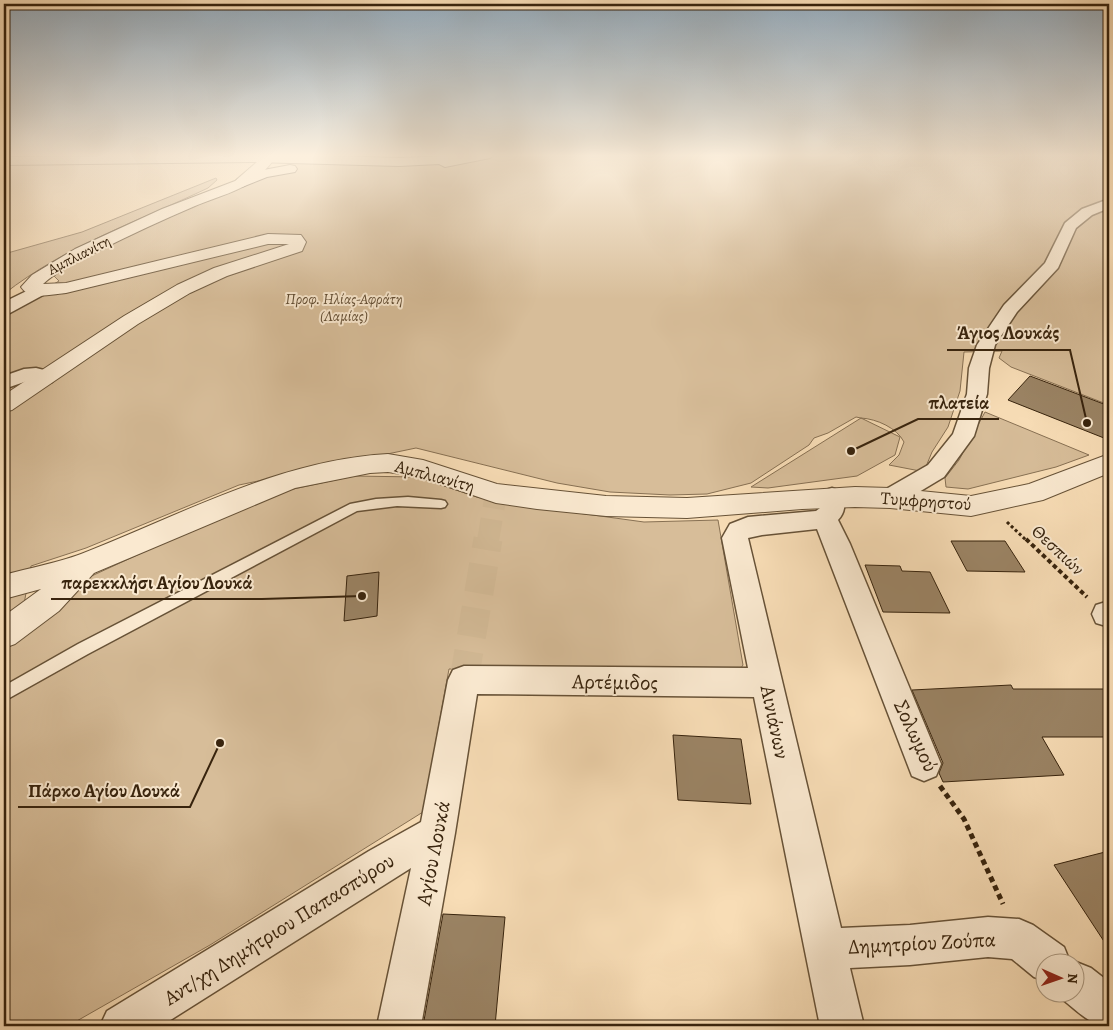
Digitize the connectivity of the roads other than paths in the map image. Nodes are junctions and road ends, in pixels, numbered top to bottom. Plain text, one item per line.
1 (193, 202) edge
2 (1109, 203) edge
3 (39, 290) junction
4 (4, 309) edge
5 (45, 378) junction
6 (4, 383) edge
7 (4, 405) edge
8 (1109, 463) edge
9 (890, 498) junction
10 (441, 504) dead end
11 (837, 504) junction
12 (84, 565) junction
13 (4, 587) edge
14 (4, 634) edge
15 (464, 680) joint
16 (766, 683) junction
17 (4, 694) edge
18 (924, 764) road end
19 (437, 833) junction
20 (825, 949) junction
21 (1034, 950) edge
22 (1086, 991) edge
23 (1109, 1008) edge
24 (122, 1026) edge
25 (399, 1026) edge
26 (842, 1026) edge

1 - 3 street, Αμπλιανίτη
2 - 9 street
3 - 4 street
3 - 5 street, Αμπλιανίτη
5 - 6 street
5 - 7 street, Αμπλιανίτη
8 - 9 street, Τυμφρηστού
9 - 11 street, Τυμφρηστού
10 - 17 lane
11 - 12 street, Αμπλιανίτη
11 - 16 street, Αινιάνων
11 - 18 street, Σολωμού
12 - 13 street, Αμπλιανίτη
12 - 14 street
15 - 16 street, Αρτέμιδος
15 - 19 street, Αγίου Λουκά
16 - 20 street, Αινιάνων
19 - 24 street, Αντ/χη Δημήτριου Παπασπύρου
19 - 25 street, Αγίου Λουκά
20 - 21 street, Δημητρίου Ζούπα
20 - 26 street, Αινιάνων
22 - 23 street

